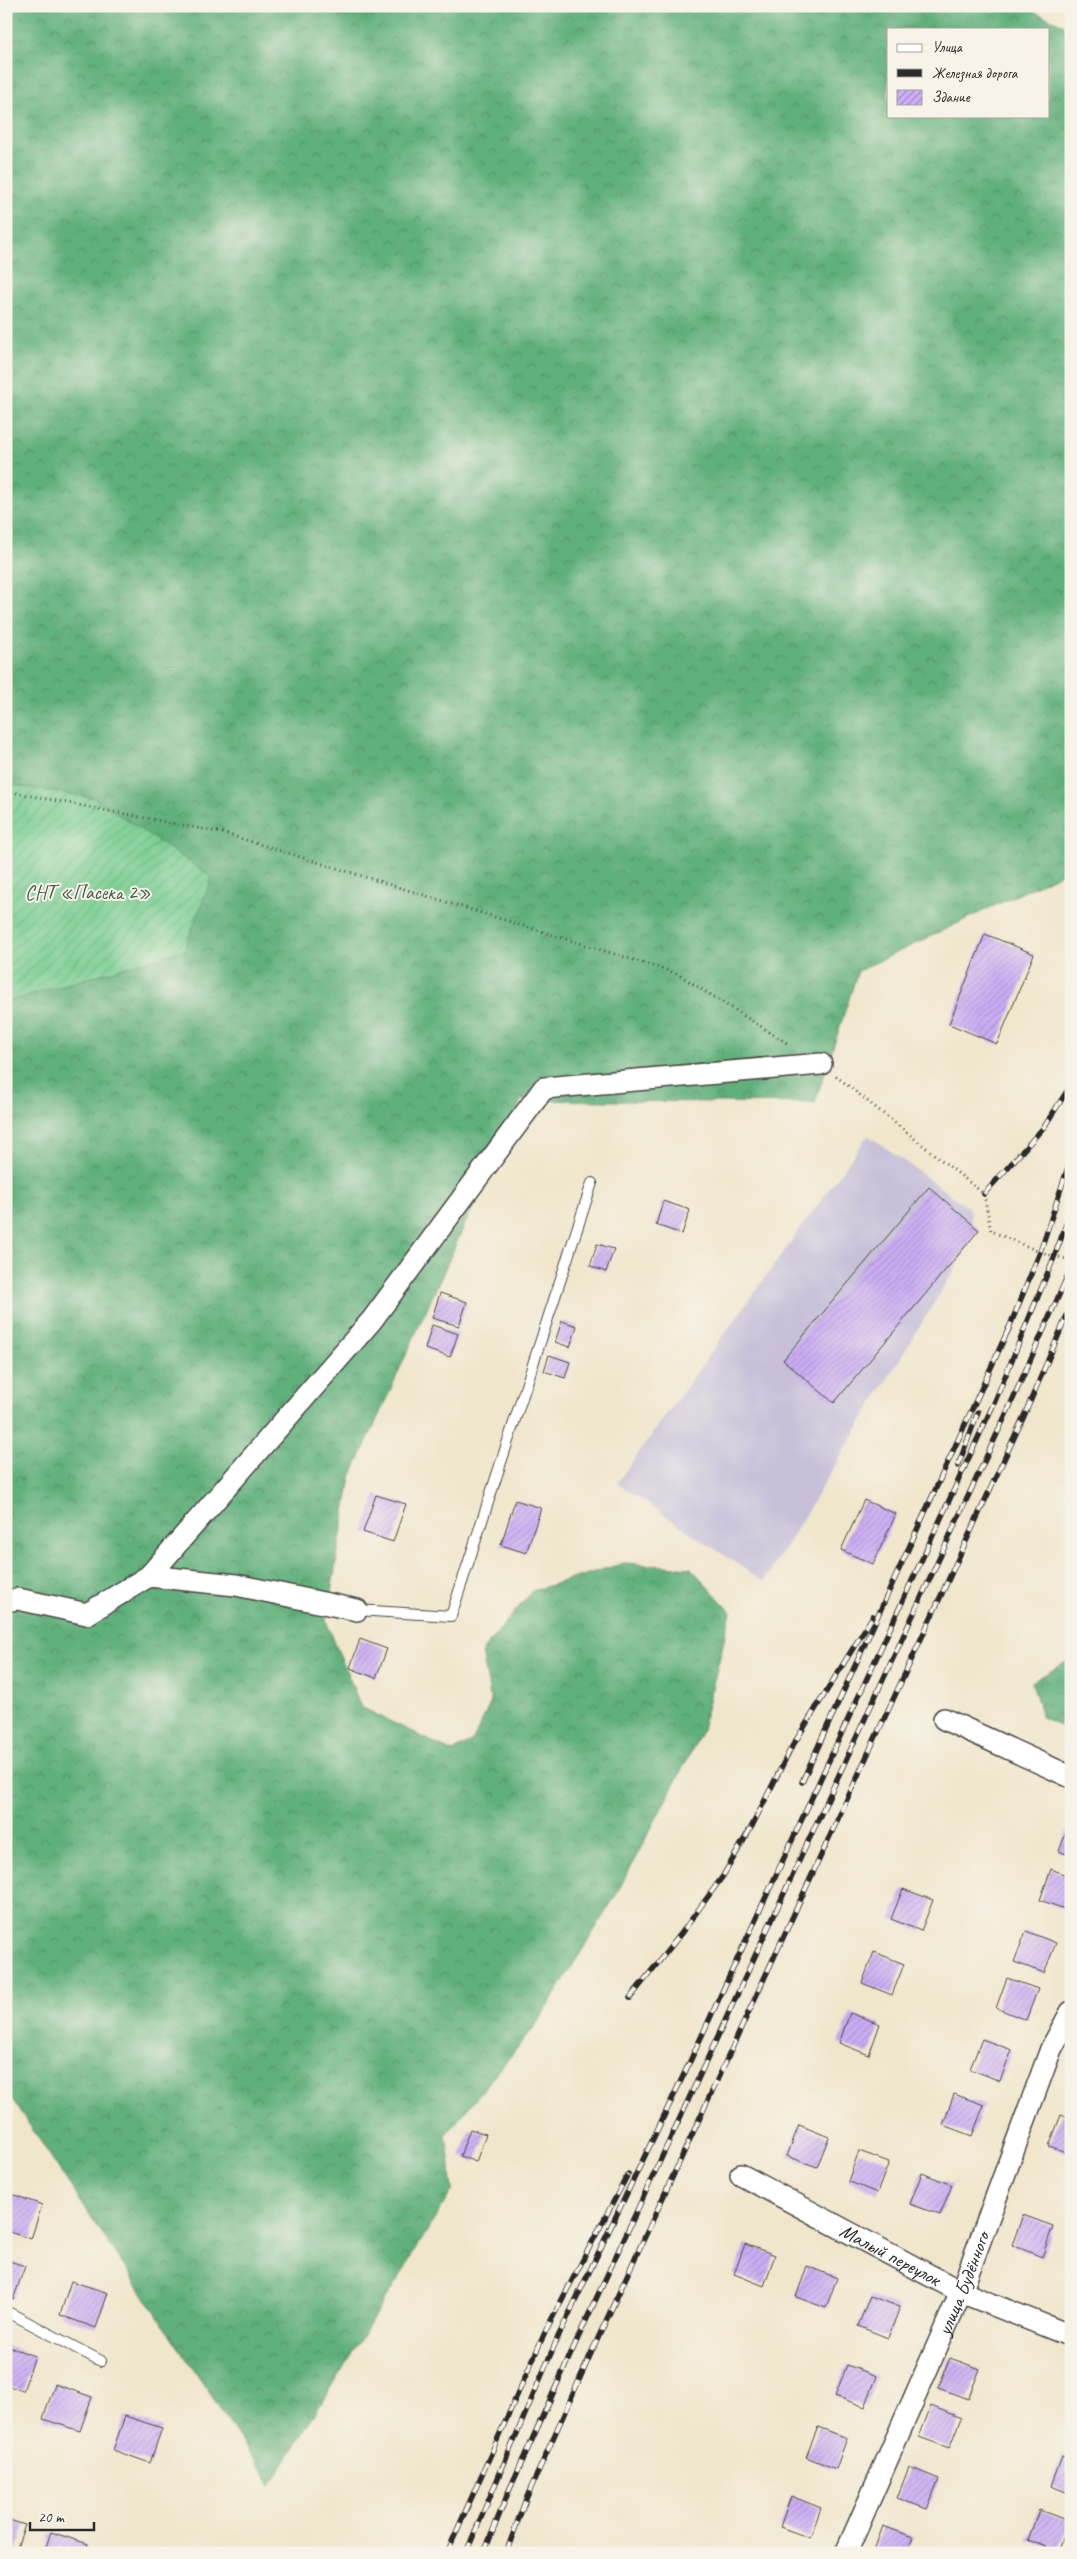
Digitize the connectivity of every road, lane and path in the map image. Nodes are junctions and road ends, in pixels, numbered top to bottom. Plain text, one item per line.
1 (6, 791) edge
2 (821, 1064) junction
3 (592, 1184) dead end
4 (1071, 1260) edge
5 (149, 1576) junction
6 (6, 1601) edge
7 (357, 1610) joint
8 (944, 1719) dead end
9 (1071, 1777) edge
10 (1071, 2012) edge
11 (741, 2176) dead end
12 (961, 2292) junction
13 (6, 2311) edge
14 (1071, 2336) edge
15 (101, 2361) dead end
16 (846, 2553) edge

1 - 2 path
2 - 4 path
2 - 5 street
3 - 7 lane
5 - 6 street
5 - 7 street
8 - 9 street
10 - 12 street, улица Будённого
11 - 12 street, Малый переулок
12 - 14 street, Малый переулок
12 - 16 street, улица Будённого
13 - 15 lane

